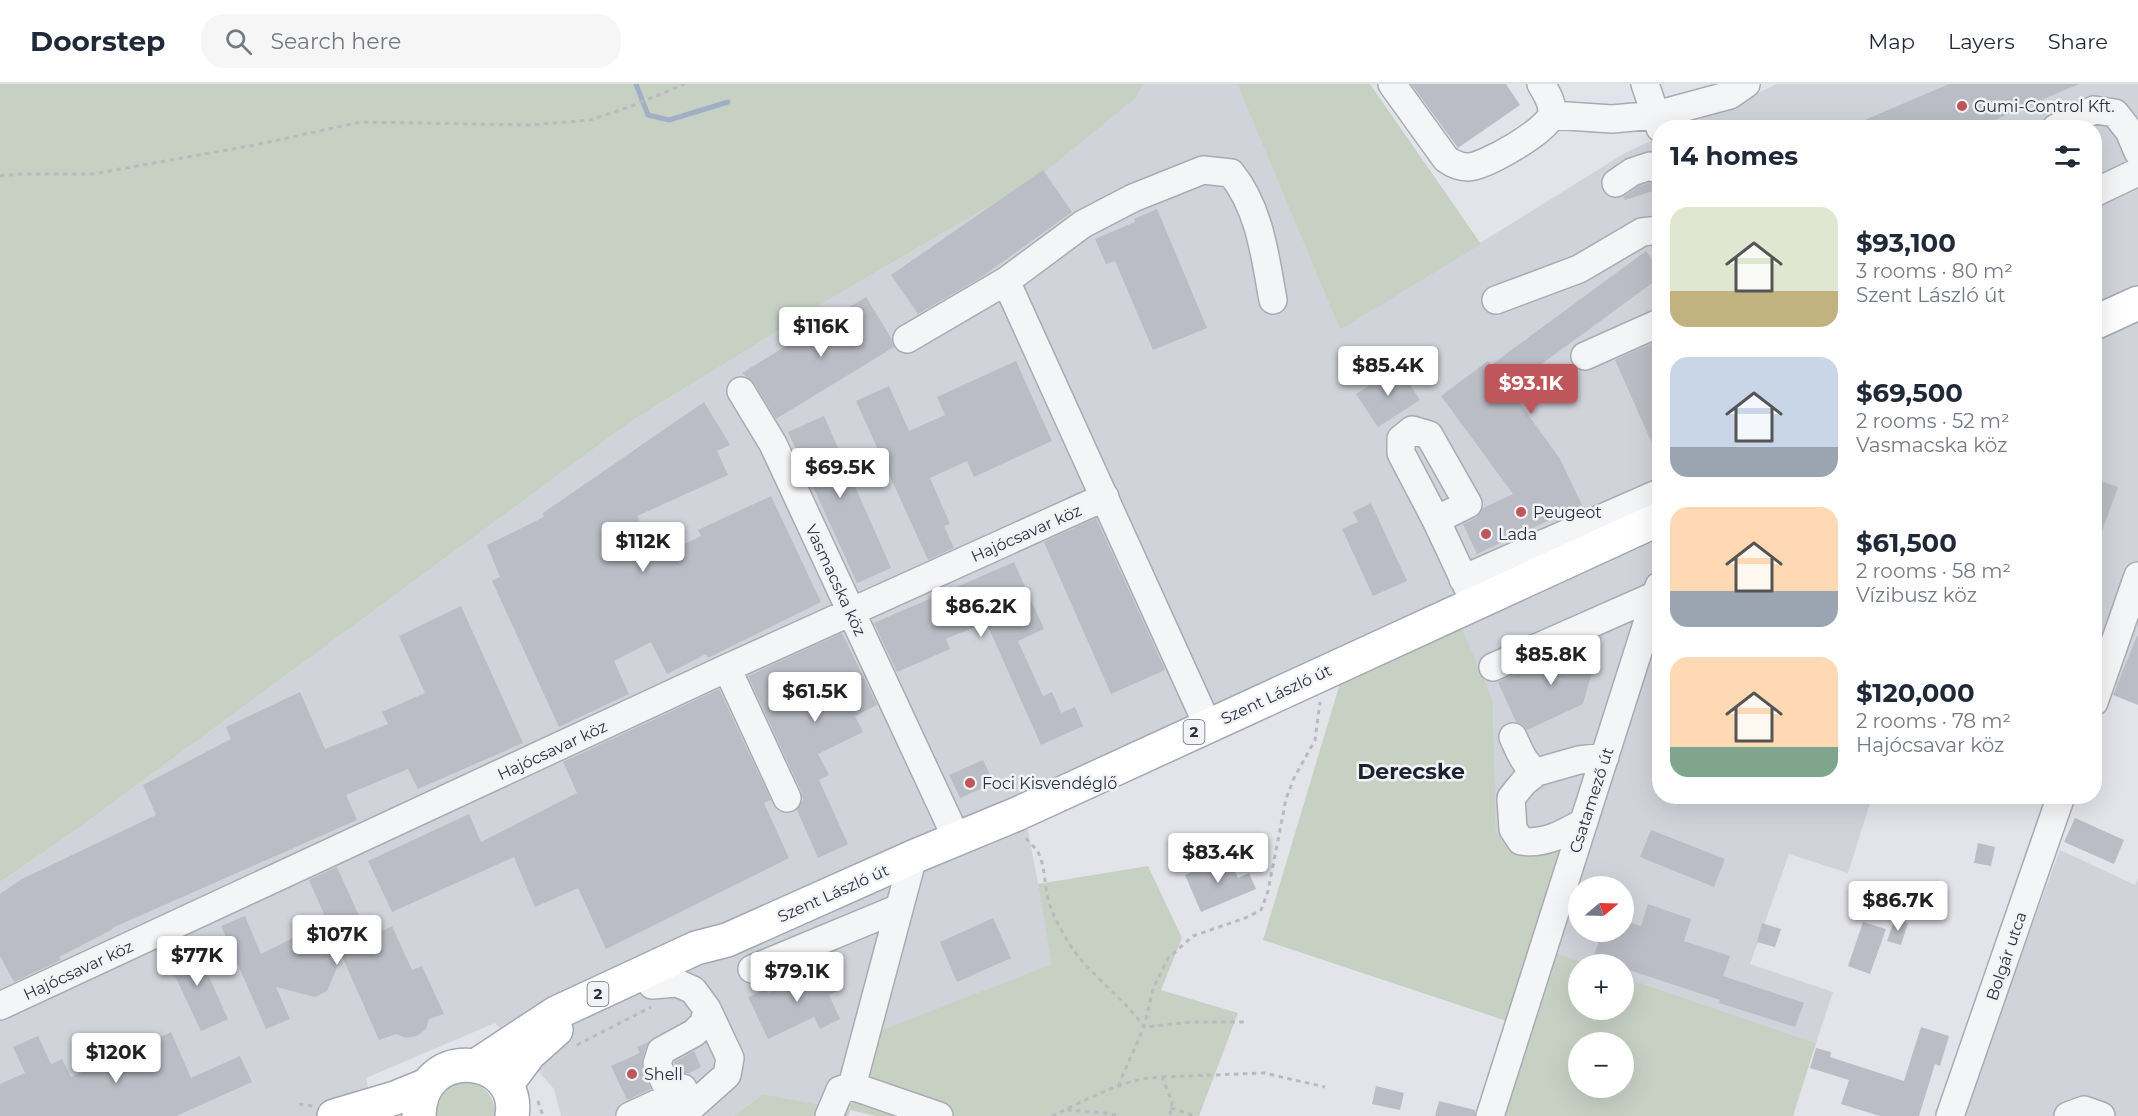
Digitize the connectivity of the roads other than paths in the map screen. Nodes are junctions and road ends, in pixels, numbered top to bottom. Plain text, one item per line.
1 (1392, 84) edge
2 (1541, 84) edge
3 (1645, 84) edge
4 (1746, 84) edge
5 (1552, 115) junction
6 (1658, 120) edge
7 (1661, 120) edge
8 (2073, 120) edge
9 (1652, 121) edge
10 (2138, 152) edge
11 (1652, 167) edge
12 (2138, 172) edge
13 (1616, 183) dead end
14 (2102, 189) edge
15 (1652, 231) edge
16 (1006, 281) junction
17 (1273, 300) dead end
18 (1496, 300) dead end
19 (2138, 303) edge
20 (2102, 320) edge
21 (1652, 325) edge
22 (907, 339) dead end
23 (1585, 356) dead end
24 (741, 391) dead end
25 (1105, 497) junction
26 (1652, 517) edge
27 (1436, 520) dead end
28 (2138, 576) edge
29 (1469, 591) junction
30 (1652, 594) edge
31 (1652, 610) edge
32 (851, 612) junction
33 (1493, 667) dead end
34 (727, 668) junction
35 (2102, 679) edge
36 (1208, 726) junction
37 (1513, 737) dead end
38 (1605, 757) junction
39 (1537, 772) junction
40 (787, 798) dead end
41 (2058, 804) edge
42 (1584, 822) junction
43 (957, 837) junction
44 (913, 856) junction
45 (899, 908) junction
46 (727, 940) junction
47 (752, 969) dead end
48 (655, 995) junction
49 (0, 1006) edge
50 (707, 1009) junction
51 (477, 1065) junction
52 (852, 1086) junction
53 (423, 1101) edge
54 (518, 1101) edge
55 (673, 1110) edge
56 (334, 1116) edge
57 (630, 1116) edge
58 (829, 1116) edge
59 (939, 1116) edge
60 (1490, 1116) edge
61 (1950, 1116) edge
62 (2068, 1116) edge
63 (2101, 1116) edge

1 - 5 street
2 - 5 street
3 - 6 street
4 - 7 street
5 - 9 street
8 - 10 street
11 - 13 street
12 - 14 street
15 - 18 street
16 - 17 street
16 - 22 street
16 - 25 street
19 - 20 main road
21 - 23 street
24 - 32 street, Vasmacska köz
25 - 32 street, Hajócsavar köz
25 - 36 street
26 - 29 main road, Szent László út / 2
27 - 29 street
28 - 35 street
29 - 36 main road, Szent László út / 2
30 - 33 street
31 - 38 street, Csatamező út
32 - 34 street, Hajócsavar köz
32 - 43 street, Vasmacska köz
34 - 40 street
34 - 49 street, Hajócsavar köz
36 - 43 main road, Szent László út / 2
37 - 39 street
38 - 39 street
38 - 42 street, Csatamező út
39 - 42 street
41 - 61 street, Bolgár utca
42 - 60 street, Csatamező út
43 - 44 main road, Szent László út / 2
44 - 45 street
44 - 46 main road, Szent László út / 2
45 - 47 street
45 - 52 street
46 - 48 main road, 2
46 - 51 main road, 2
48 - 50 street
48 - 54 main road, 2
50 - 55 street
50 - 55 street
51 - 53 main road, 2
51 - 54 main road
52 - 58 street
52 - 59 street
53 - 56 main road, 2
55 - 57 street
62 - 63 street

